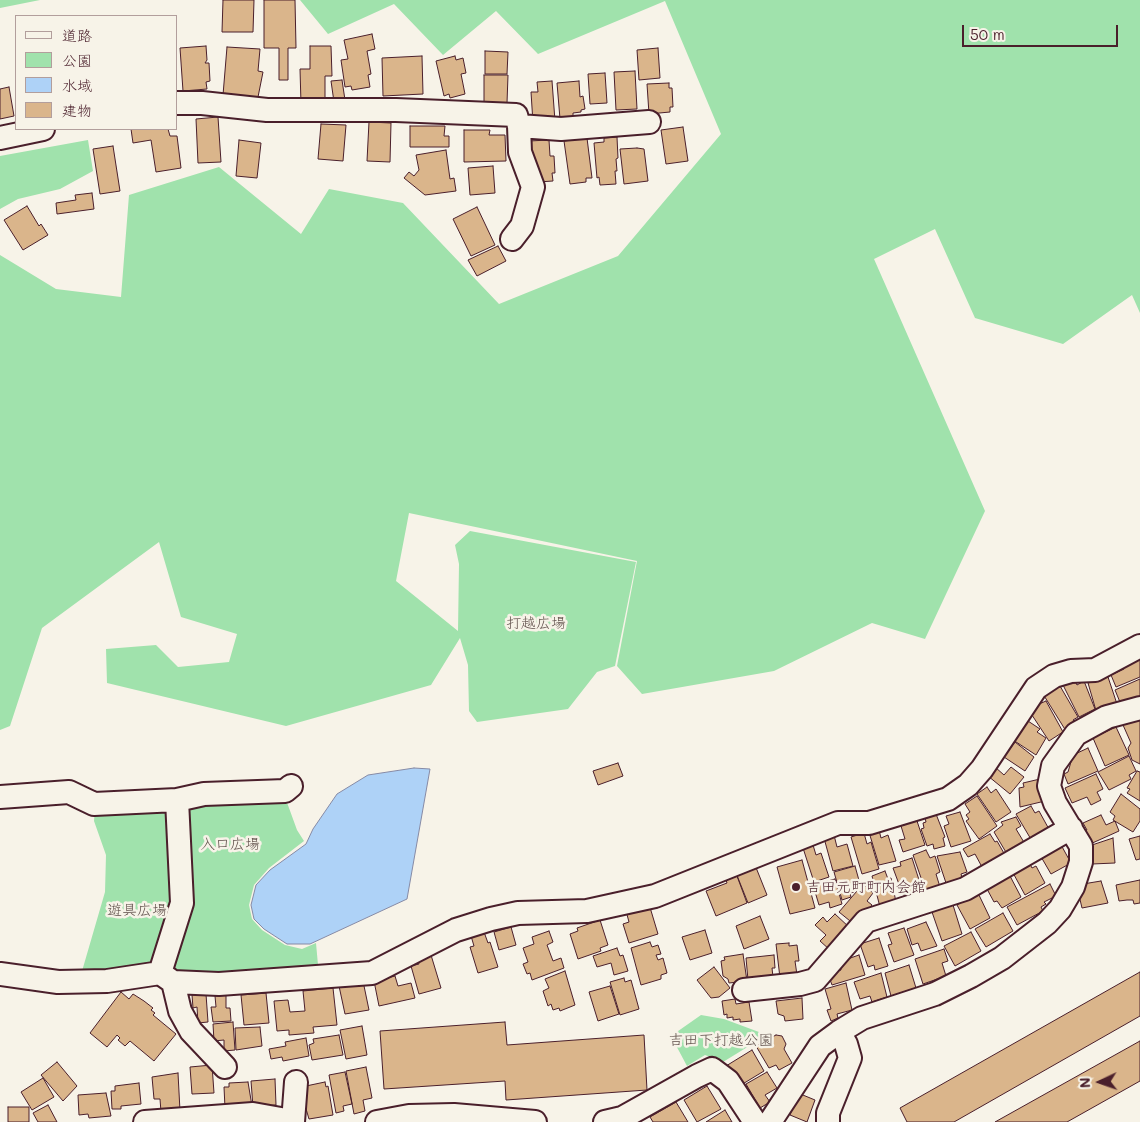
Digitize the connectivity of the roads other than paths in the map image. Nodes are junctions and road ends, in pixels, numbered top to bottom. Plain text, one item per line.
1 (178, 103) edge
2 (650, 122) dead end
3 (518, 126) junction
4 (38, 130) edge
5 (0, 138) edge
6 (512, 239) dead end
7 (1140, 646) edge
8 (1140, 708) edge
9 (291, 786) dead end
10 (0, 797) edge
11 (177, 800) junction
12 (1071, 828) junction
13 (0, 974) edge
14 (166, 977) junction
15 (744, 990) dead end
16 (839, 1032) junction
17 (225, 1066) dead end
18 (296, 1082) dead end
19 (145, 1122) edge
20 (293, 1122) edge
21 (378, 1122) edge
22 (535, 1122) edge
23 (605, 1122) edge
24 (756, 1122) edge
25 (770, 1122) edge
26 (828, 1122) edge

1 - 3 street
2 - 3 street
3 - 6 street
4 - 5 street
7 - 14 street
8 - 12 street
9 - 11 street
10 - 11 street
11 - 14 street
12 - 15 street
12 - 16 street
13 - 14 street
14 - 17 street
16 - 25 street
16 - 26 street
18 - 20 street
19 - 20 street
21 - 22 street
23 - 24 street

